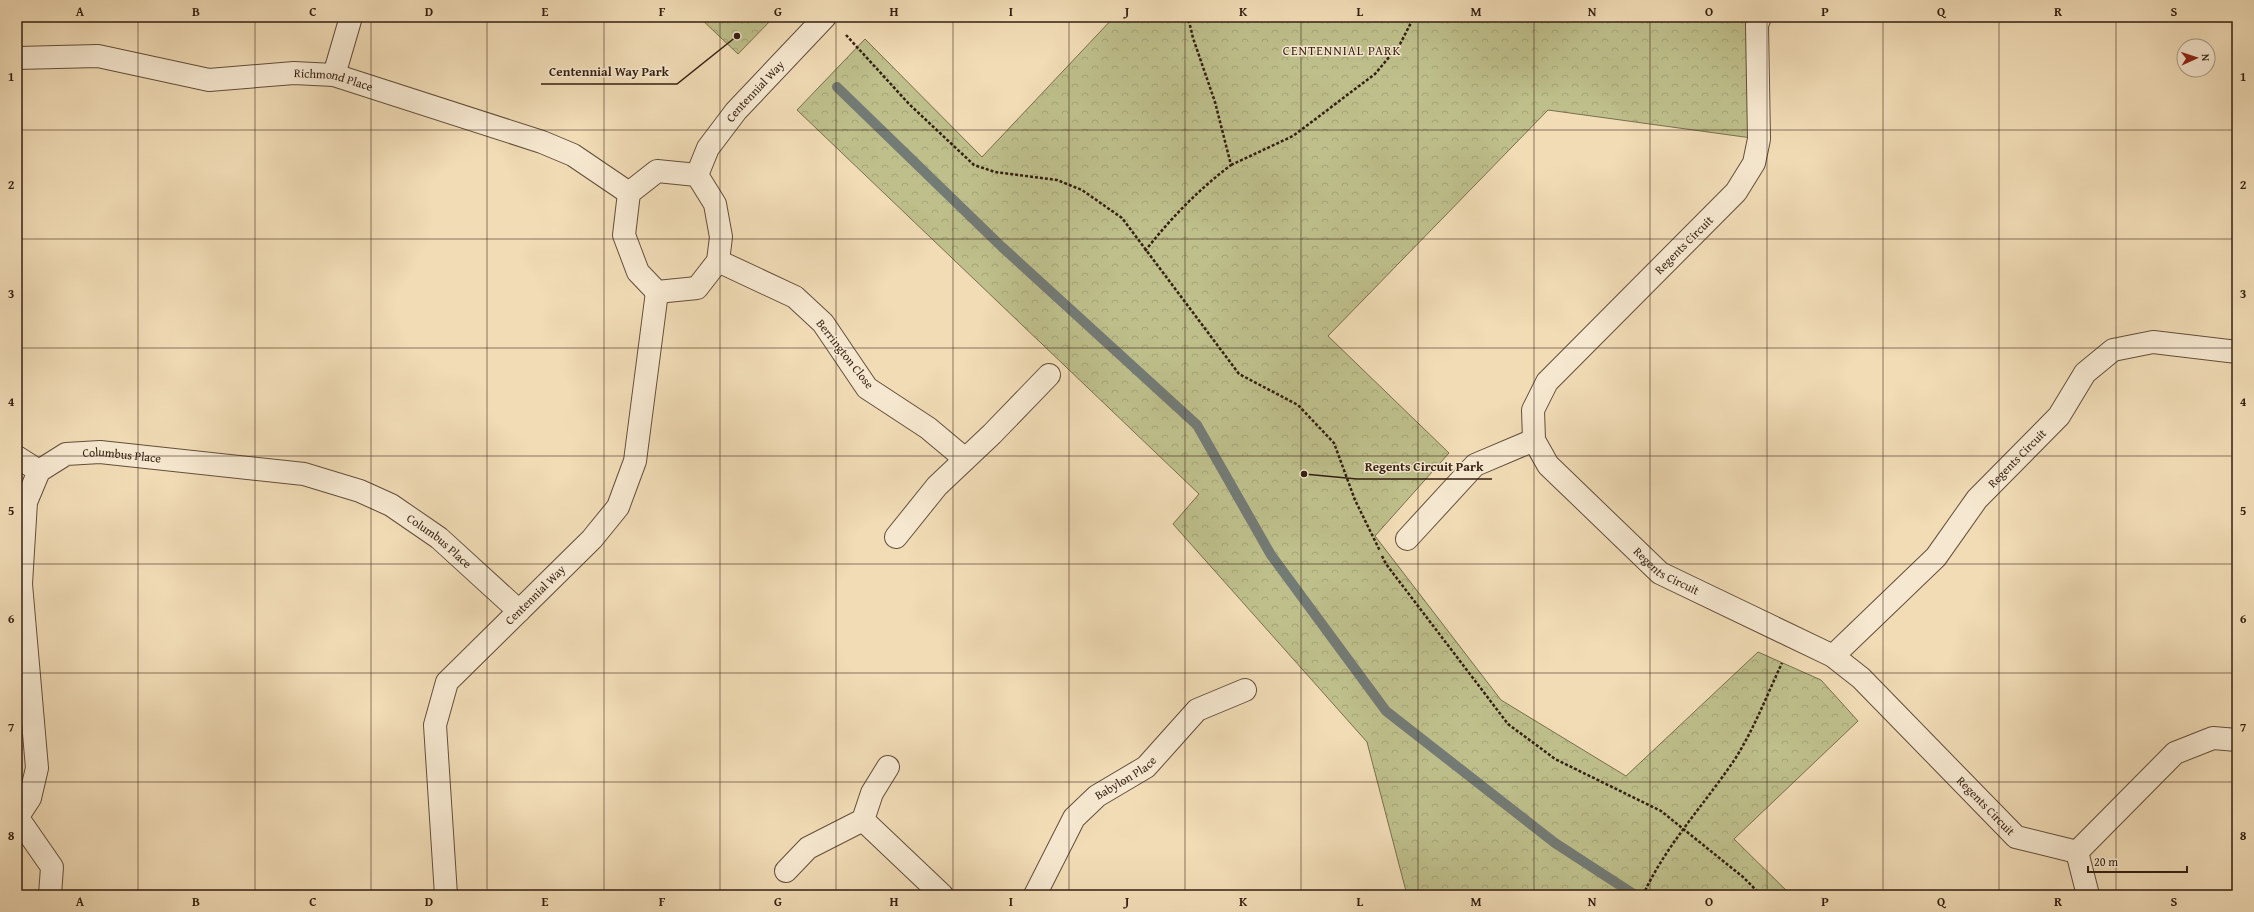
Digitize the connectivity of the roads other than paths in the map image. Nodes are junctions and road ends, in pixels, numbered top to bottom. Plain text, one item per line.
1 (351, 17) edge
2 (825, 17) edge
3 (1760, 17) edge
4 (17, 58) edge
5 (334, 75) junction
6 (697, 175) junction
7 (629, 193) junction
8 (718, 261) junction
9 (657, 292) junction
10 (2237, 352) edge
11 (1049, 375) dead end
12 (1534, 440) junction
13 (17, 457) edge
14 (965, 459) junction
15 (39, 472) junction
16 (896, 537) dead end
17 (1407, 539) dead end
18 (519, 611) junction
19 (1834, 656) junction
20 (1245, 690) dead end
21 (2237, 740) edge
22 (888, 767) dead end
23 (17, 818) edge
24 (863, 820) junction
25 (2077, 852) junction
26 (786, 871) dead end
27 (50, 895) edge
28 (446, 895) edge
29 (942, 895) edge
30 (1035, 895) edge
31 (2088, 895) edge

1 - 5 street
2 - 6 street, Centennial Way
3 - 12 street, Regents Circuit
4 - 5 street, Richmond Place
5 - 7 street, Richmond Place
6 - 7 street
6 - 8 street
7 - 9 street
8 - 9 street
8 - 14 street, Berrington Close
9 - 18 street, Centennial Way
10 - 19 street, Regents Circuit
11 - 14 street
12 - 17 street
12 - 19 street, Regents Circuit
13 - 15 street
14 - 16 street
15 - 18 street, Columbus Place
15 - 23 street
18 - 28 street, Centennial Way
19 - 25 street, Regents Circuit
20 - 30 street, Babylon Place
21 - 25 street
22 - 24 street
23 - 27 street
24 - 26 street
24 - 29 street
25 - 31 street

